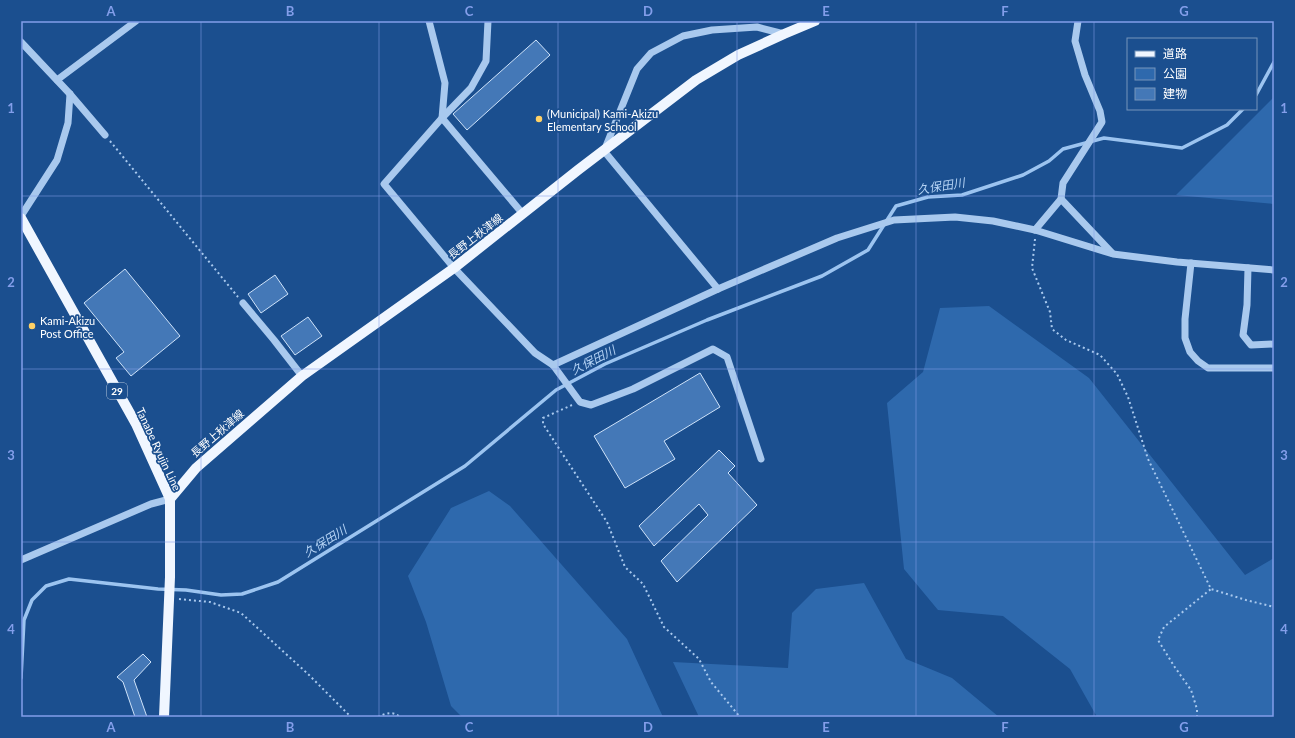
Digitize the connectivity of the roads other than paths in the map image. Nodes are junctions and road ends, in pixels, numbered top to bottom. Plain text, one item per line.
1 (136, 21) edge
2 (429, 21) edge
3 (488, 21) edge
4 (815, 21) edge
5 (1078, 21) edge
6 (784, 34) junction
7 (21, 42) edge
8 (57, 80) junction
9 (70, 94) junction
10 (442, 118) junction
11 (105, 135) road end
12 (604, 151) junction
13 (1061, 199) junction
14 (523, 214) junction
15 (21, 217) edge
16 (1036, 230) junction
17 (1113, 254) junction
18 (1190, 263) junction
19 (454, 268) junction
20 (1248, 268) junction
21 (1274, 270) edge
22 (718, 289) junction
23 (243, 302) road end
24 (1274, 344) edge
25 (553, 365) junction
26 (1274, 368) edge
27 (302, 376) junction
28 (761, 459) dead end
29 (170, 499) junction
30 (21, 560) edge
31 (164, 717) edge

1 - 8 street
2 - 10 street
3 - 10 street
4 - 6 main road, 長野上秋津線
5 - 13 street
6 - 12 main road, 長野上秋津線
6 - 12 street
7 - 8 street
8 - 9 street
9 - 11 street
9 - 15 street
10 - 14 street
10 - 19 street
12 - 14 main road, 長野上秋津線
12 - 22 street
13 - 16 street
13 - 17 street
14 - 19 main road, 長野上秋津線
15 - 29 main road, Tanabe Ryujin Line / 29
16 - 17 street
16 - 22 street
17 - 18 street
18 - 20 street
18 - 26 street
19 - 25 street
19 - 27 main road, 長野上秋津線
20 - 21 street
20 - 24 street
22 - 25 street
23 - 27 street
25 - 28 street
27 - 29 main road, 長野上秋津線
29 - 30 street
29 - 31 main road, Tanabe Ryujin Line / 29

